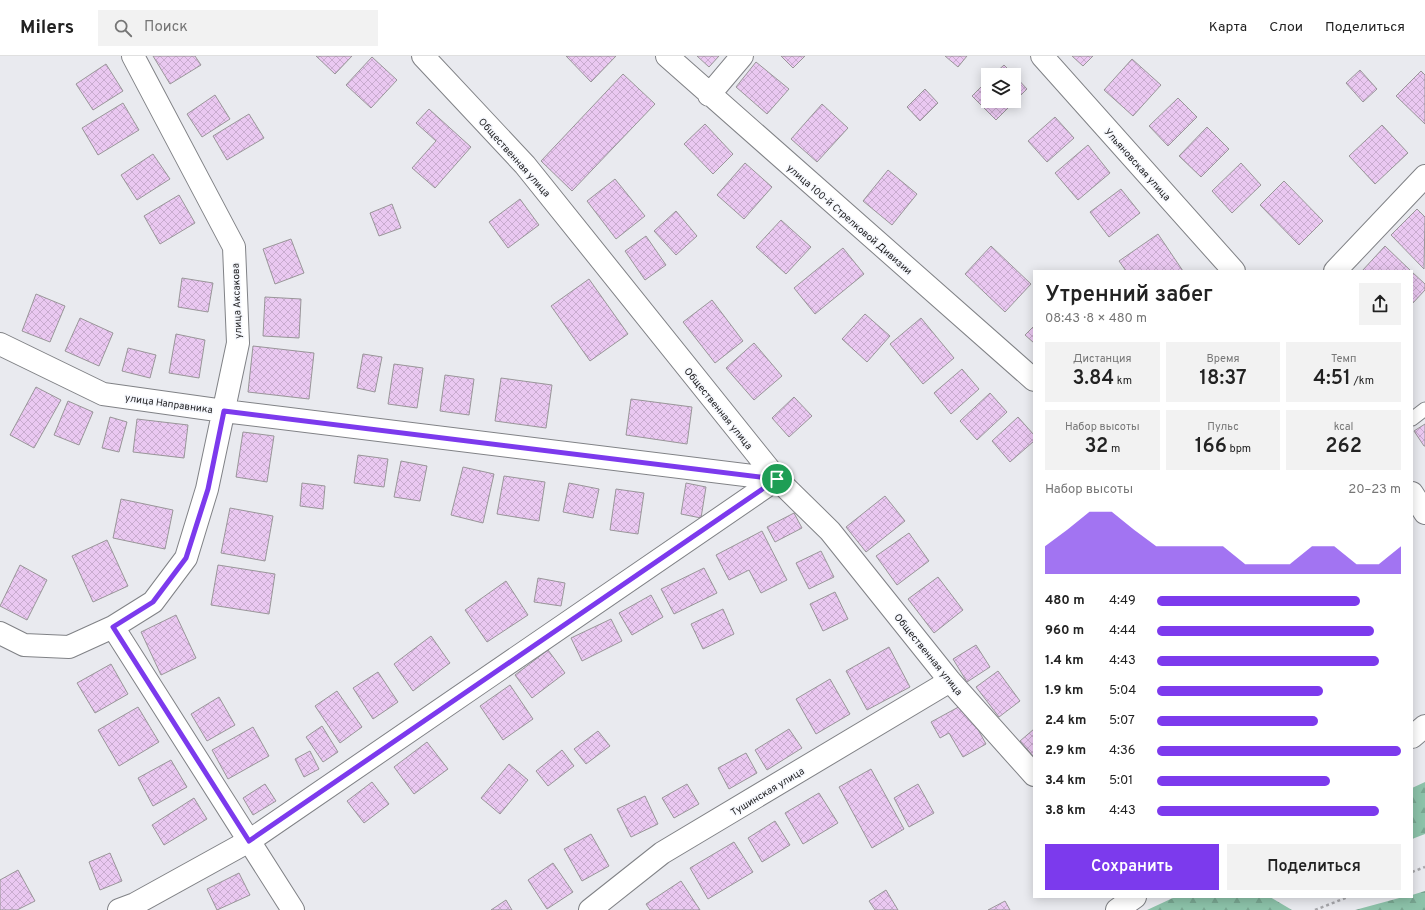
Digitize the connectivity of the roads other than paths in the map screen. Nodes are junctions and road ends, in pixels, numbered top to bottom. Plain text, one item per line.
1 (133, 56) edge
2 (423, 56) edge
3 (667, 56) edge
4 (742, 56) edge
5 (1042, 56) edge
6 (709, 95) junction
7 (1425, 176) edge
8 (1233, 270) edge
9 (1336, 270) edge
10 (0, 344) edge
11 (1033, 379) edge
12 (1425, 410) edge
13 (224, 411) junction
14 (1413, 418) edge
15 (777, 479) junction
16 (1413, 495) edge
17 (1425, 513) edge
18 (113, 627) junction
19 (0, 633) edge
20 (950, 681) junction
21 (1425, 726) edge
22 (1413, 736) edge
23 (1033, 774) edge
24 (249, 841) junction
25 (1134, 898) edge
26 (119, 910) edge
27 (293, 910) edge
28 (590, 910) edge
29 (1117, 910) edge

1 - 13 street, улица Аксакова
2 - 15 street, Общественная улица
3 - 6 street, улица 100-й Стрелковой Дивизии
4 - 6 street
5 - 8 street, Ульяновская улица
6 - 11 street, улица 100-й Стрелковой Дивизии
7 - 9 street
10 - 13 street, улица Направника
12 - 14 lane
13 - 15 street, улица Направника
13 - 18 street, улица Аксакова
15 - 20 street, Общественная улица
15 - 24 street
16 - 17 street
18 - 19 street, улица Аксакова
18 - 24 street
20 - 23 street, Общественная улица
20 - 28 street, Тушинская улица
21 - 22 street
24 - 26 street
24 - 27 street
25 - 29 street

